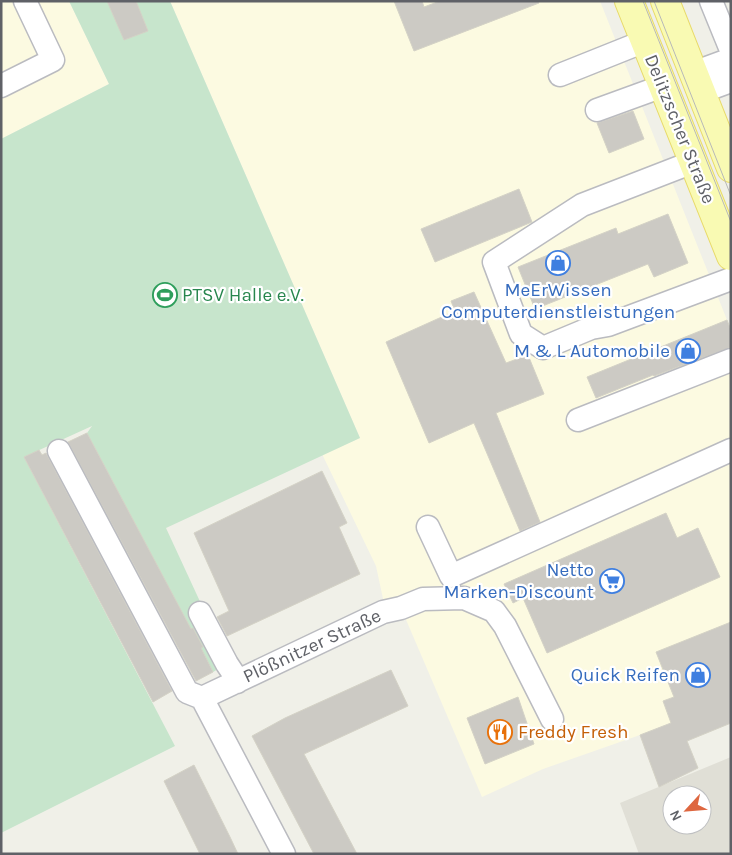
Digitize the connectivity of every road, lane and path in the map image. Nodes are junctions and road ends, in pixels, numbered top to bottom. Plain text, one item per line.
1 (25, 1) edge
2 (629, 1) edge
3 (665, 1) edge
4 (711, 1) edge
5 (645, 41) junction
6 (731, 50) edge
7 (731, 59) edge
8 (560, 75) dead end
9 (731, 81) edge
10 (697, 82) junction
11 (1, 86) edge
12 (663, 86) junction
13 (597, 110) dead end
14 (693, 162) junction
15 (731, 168) edge
16 (731, 256) edge
17 (731, 279) edge
18 (731, 360) edge
19 (578, 420) dead end
20 (731, 450) edge
21 (59, 451) dead end
22 (428, 527) dead end
23 (383, 603) dead end
24 (200, 613) dead end
25 (235, 677) junction
26 (202, 698) junction
27 (552, 719) dead end
28 (284, 854) edge

1 - 11 street
2 - 5 main road, Delitzscher Straße
3 - 10 main road, Delitzscher Straße
4 - 6 street
5 - 8 street
5 - 12 main road, Delitzscher Straße
7 - 10 street
9 - 10 street
10 - 15 main road, Delitzscher Straße
12 - 13 street
12 - 14 main road, Delitzscher Straße
14 - 16 main road, Delitzscher Straße
14 - 17 street
18 - 19 street
20 - 22 street
21 - 26 street
23 - 25 street
24 - 25 street
25 - 26 street, Plößnitzer Straße
25 - 27 street, Plößnitzer Straße
26 - 28 street

